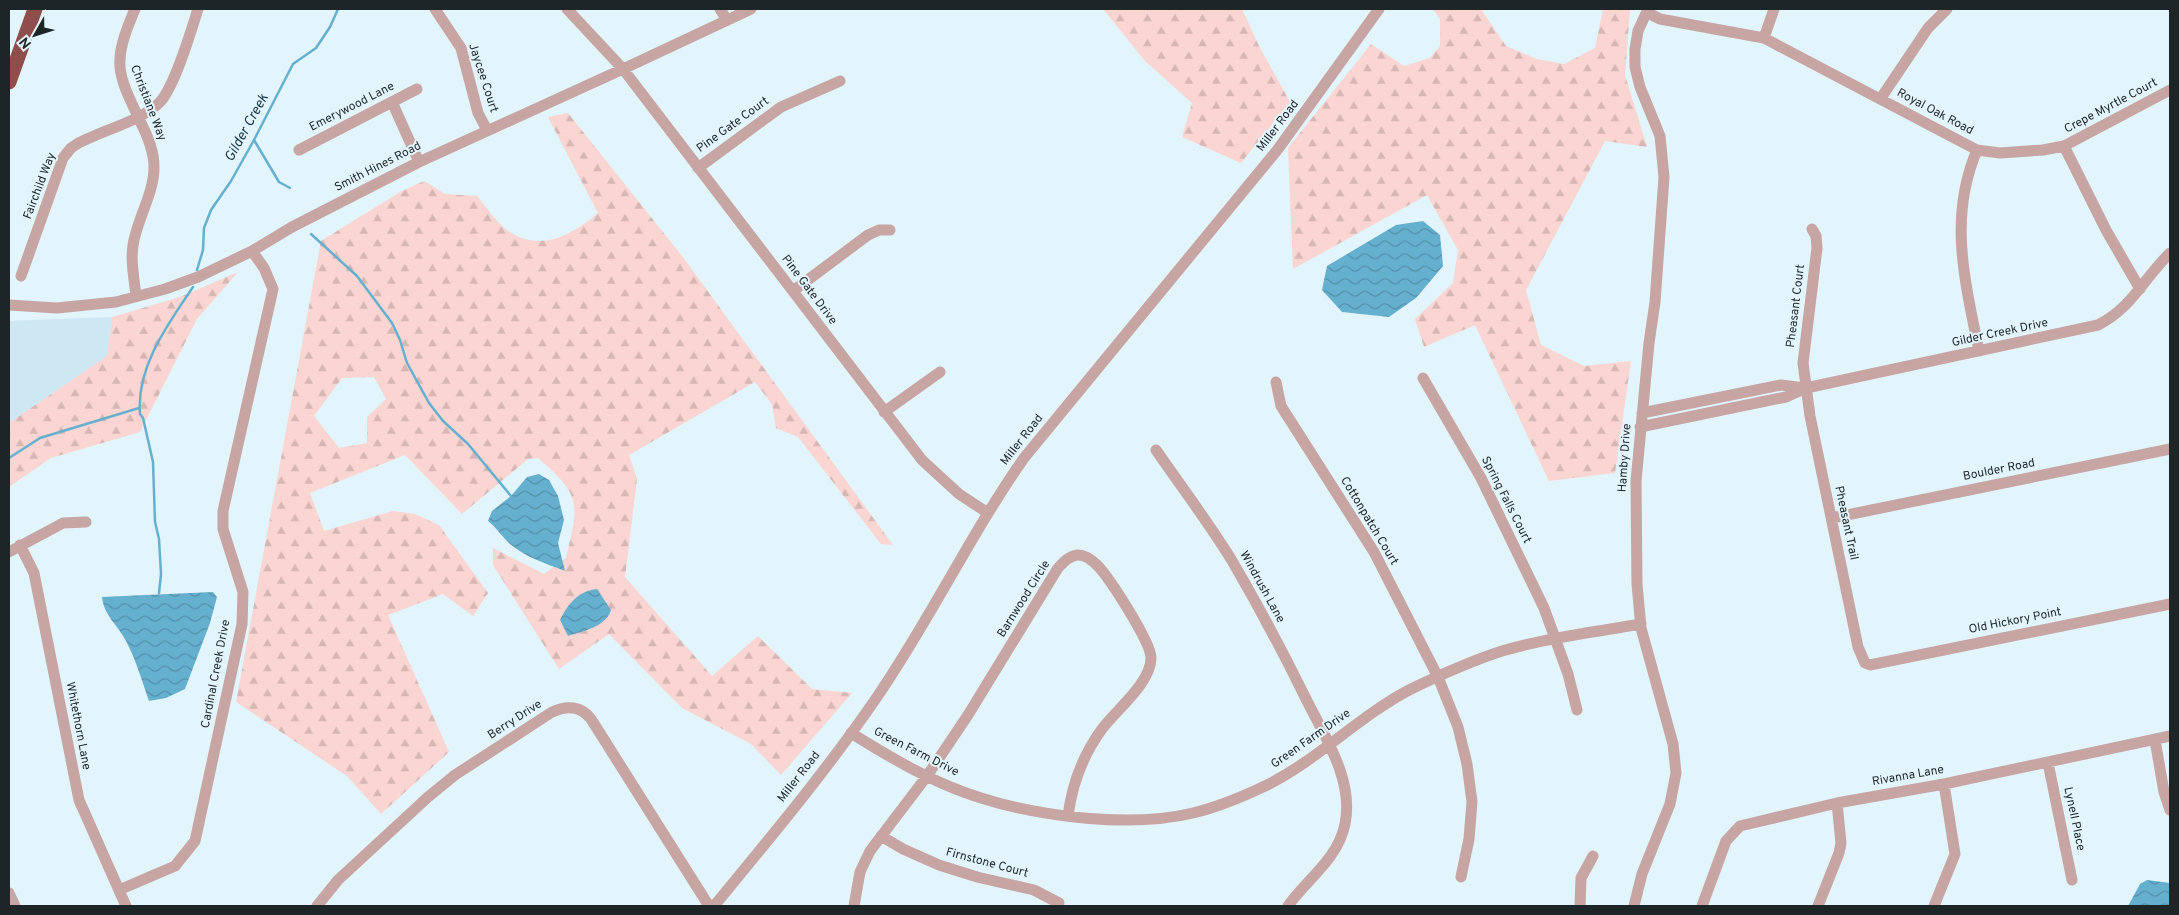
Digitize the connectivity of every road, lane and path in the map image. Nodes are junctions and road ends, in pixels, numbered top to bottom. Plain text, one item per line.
1 (35, 9) edge
2 (135, 9) edge
3 (198, 9) edge
4 (435, 9) edge
5 (567, 9) edge
6 (720, 9) edge
7 (751, 9) edge
8 (1379, 9) edge
9 (1774, 9) edge
10 (1947, 9) edge
11 (1648, 11) edge
12 (727, 20) junction
13 (1764, 38) junction
14 (623, 69) junction
15 (840, 81) dead end
16 (9, 82) edge
17 (418, 89) dead end
18 (2170, 90) edge
19 (1881, 98) junction
20 (392, 102) junction
21 (138, 117) junction
22 (487, 130) junction
23 (2064, 146) junction
24 (299, 150) dead end
25 (1977, 150) junction
26 (419, 162) junction
27 (698, 168) junction
28 (1812, 229) dead end
29 (890, 230) dead end
30 (252, 252) junction
31 (2170, 253) edge
32 (22, 276) dead end
33 (2140, 289) junction
34 (793, 291) junction
35 (136, 296) junction
36 (9, 305) edge
37 (1978, 351) junction
38 (940, 372) dead end
39 (1422, 378) dead end
40 (1276, 382) dead end
41 (1806, 388) junction
42 (884, 412) junction
43 (1642, 413) junction
44 (1640, 427) junction
45 (2170, 449) edge
46 (1156, 450) dead end
47 (988, 513) junction
48 (1832, 518) junction
49 (86, 522) dead end
50 (20, 545) junction
51 (9, 552) edge
52 (2170, 604) edge
53 (1641, 624) junction
54 (1556, 639) junction
55 (1865, 663) joint
56 (1438, 677) junction
57 (1577, 710) dead end
58 (851, 733) junction
59 (2170, 736) edge
60 (2155, 740) junction
61 (1329, 746) junction
62 (2048, 762) junction
63 (927, 776) junction
64 (1944, 784) junction
65 (1837, 803) junction
66 (2170, 810) edge
67 (1068, 816) junction
68 (881, 836) junction
69 (1593, 856) dead end
70 (1461, 877) dead end
71 (2072, 880) dead end
72 (119, 890) junction
73 (9, 893) edge
74 (1059, 903) dead end
75 (15, 906) edge
76 (126, 906) edge
77 (318, 906) edge
78 (710, 906) edge
79 (714, 906) edge
80 (854, 906) edge
81 (1288, 906) edge
82 (1580, 906) edge
83 (1634, 906) edge
84 (1702, 906) edge
85 (1818, 906) edge
86 (1934, 906) edge

1 - 16 highway
2 - 21 street, Christiane Way
3 - 21 street, Fairchild Way
4 - 22 street, Jaycee Court
5 - 14 street, Pine Gate Drive
6 - 12 street
7 - 12 street, Smith Hines Road
8 - 47 street, Miller Road
9 - 13 street
10 - 19 street
11 - 13 street, Royal Oak Road
11 - 43 street, Hamby Drive
12 - 14 street, Smith Hines Road
13 - 19 street, Royal Oak Road
14 - 22 street, Smith Hines Road
14 - 27 street, Pine Gate Drive
15 - 27 street, Pine Gate Court
17 - 20 street, Emerywood Lane
18 - 23 street, Crepe Myrtle Court
19 - 25 street, Royal Oak Road
20 - 24 street, Emerywood Lane
20 - 26 street
21 - 32 street, Fairchild Way
21 - 35 street, Christiane Way
22 - 26 street, Smith Hines Road
23 - 25 street, Royal Oak Road
23 - 33 street
25 - 37 street
26 - 30 street, Smith Hines Road
27 - 34 street, Pine Gate Drive
28 - 41 street, Pheasant Court
29 - 34 street
30 - 35 street, Smith Hines Road
30 - 72 street, Cardinal Creek Drive
31 - 33 street, Gilder Creek Drive
33 - 37 street, Gilder Creek Drive
34 - 42 street, Pine Gate Drive
35 - 36 street, Smith Hines Road
37 - 41 street, Gilder Creek Drive
38 - 42 street
39 - 54 street, Spring Falls Court
40 - 56 street, Cottonpatch Court
41 - 43 street, Gilder Creek Drive
41 - 44 street, Gilder Creek Drive
41 - 48 street, Pheasant Trail
42 - 47 street, Pine Gate Drive
43 - 44 street, Hamby Drive
44 - 53 street, Hamby Drive
45 - 48 street, Boulder Road
46 - 61 street, Windrush Lane
47 - 58 street, Miller Road
48 - 55 street, Pheasant Trail
49 - 50 street
50 - 51 street
50 - 72 street, Whitethorn Lane
52 - 55 street, Old Hickory Point
53 - 54 street, Green Farm Drive
53 - 83 street, Hamby Drive
54 - 56 street, Green Farm Drive
54 - 57 street, Spring Falls Court
56 - 61 street, Green Farm Drive
56 - 70 street, Cottonpatch Court
58 - 63 street, Green Farm Drive
58 - 79 street, Miller Road
59 - 60 street, Rivanna Lane
60 - 62 street, Rivanna Lane
60 - 66 street
61 - 67 street, Green Farm Drive
61 - 81 street, Windrush Lane
62 - 64 street, Rivanna Lane
62 - 71 street, Lynell Place
63 - 67 street, Green Farm Drive
63 - 67 street, Barnwood Circle
63 - 68 street
64 - 65 street, Rivanna Lane
64 - 86 street
65 - 84 street, Rivanna Lane
65 - 85 street
68 - 74 street, Firnstone Court
68 - 80 street
69 - 82 street
72 - 76 street, Whitethorn Lane
73 - 75 street
77 - 78 street, Berry Drive

